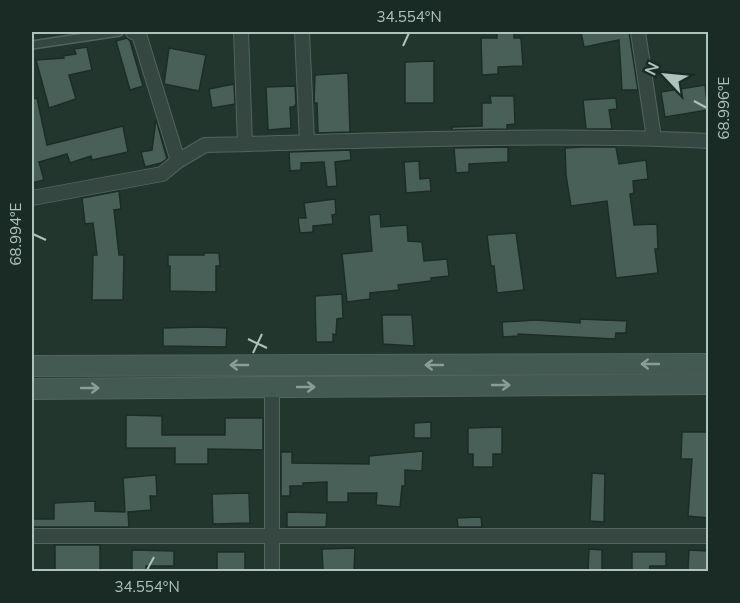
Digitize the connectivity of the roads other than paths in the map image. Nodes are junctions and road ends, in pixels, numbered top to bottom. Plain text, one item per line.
1 (119, 32) edge
2 (133, 32) edge
3 (242, 32) edge
4 (302, 32) edge
5 (638, 32) edge
6 (32, 45) edge
7 (654, 138) junction
8 (708, 141) edge
9 (307, 142) junction
10 (245, 144) junction
11 (178, 161) junction
12 (32, 198) edge
13 (708, 364) edge
14 (32, 366) edge
15 (708, 384) edge
16 (272, 387) junction
17 (32, 388) edge
18 (32, 536) edge
19 (271, 536) junction
20 (708, 537) edge
21 (272, 572) edge

1 - 6 lane
2 - 11 street
3 - 10 street
4 - 9 street
5 - 7 street
7 - 8 street
7 - 9 street
9 - 10 street
10 - 11 street
11 - 12 street
13 -> 14 main road
16 -> 15 main road
17 -> 16 main road
16 - 19 street
18 - 19 street
19 - 20 street
19 - 21 street

